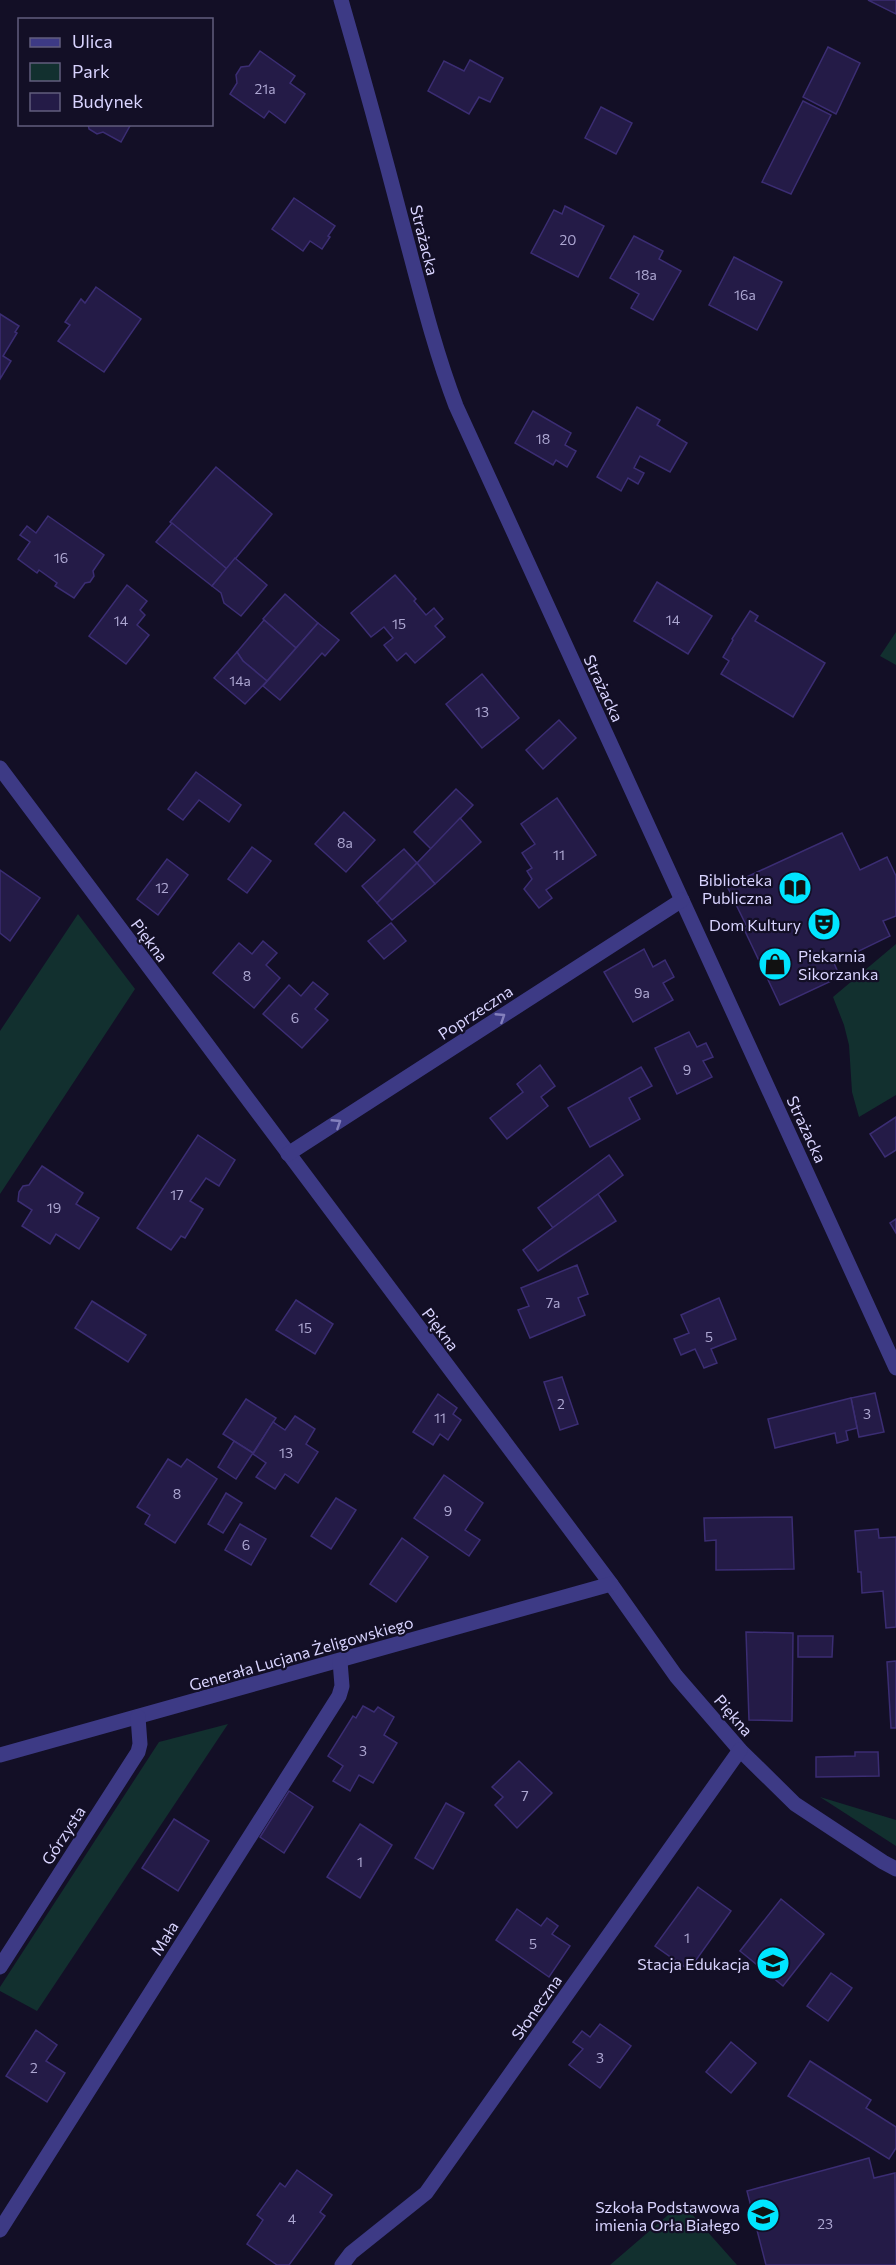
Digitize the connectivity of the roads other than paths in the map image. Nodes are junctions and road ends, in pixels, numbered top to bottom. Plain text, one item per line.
1 (341, 0) edge
2 (0, 768) edge
3 (682, 900) junction
4 (288, 1154) junction
5 (896, 1368) edge
6 (611, 1584) junction
7 (340, 1661) junction
8 (138, 1717) junction
9 (740, 1750) junction
10 (0, 1755) edge
11 (896, 1869) edge
12 (0, 1967) edge
13 (0, 2230) edge
14 (342, 2265) edge

1 - 3 street, Strażacka
2 - 4 street, Piękna
4 -> 3 street, Poprzeczna
3 - 5 street, Strażacka
4 - 6 street, Piękna
6 - 7 street, Generała Lucjana Żeligowskiego
6 - 9 street, Piękna
7 - 8 street, Generała Lucjana Żeligowskiego
7 - 13 street, Mała
8 - 10 street, Generała Lucjana Żeligowskiego
8 - 12 street, Górzysta
9 - 11 street, Piękna
9 - 14 street, Słoneczna

